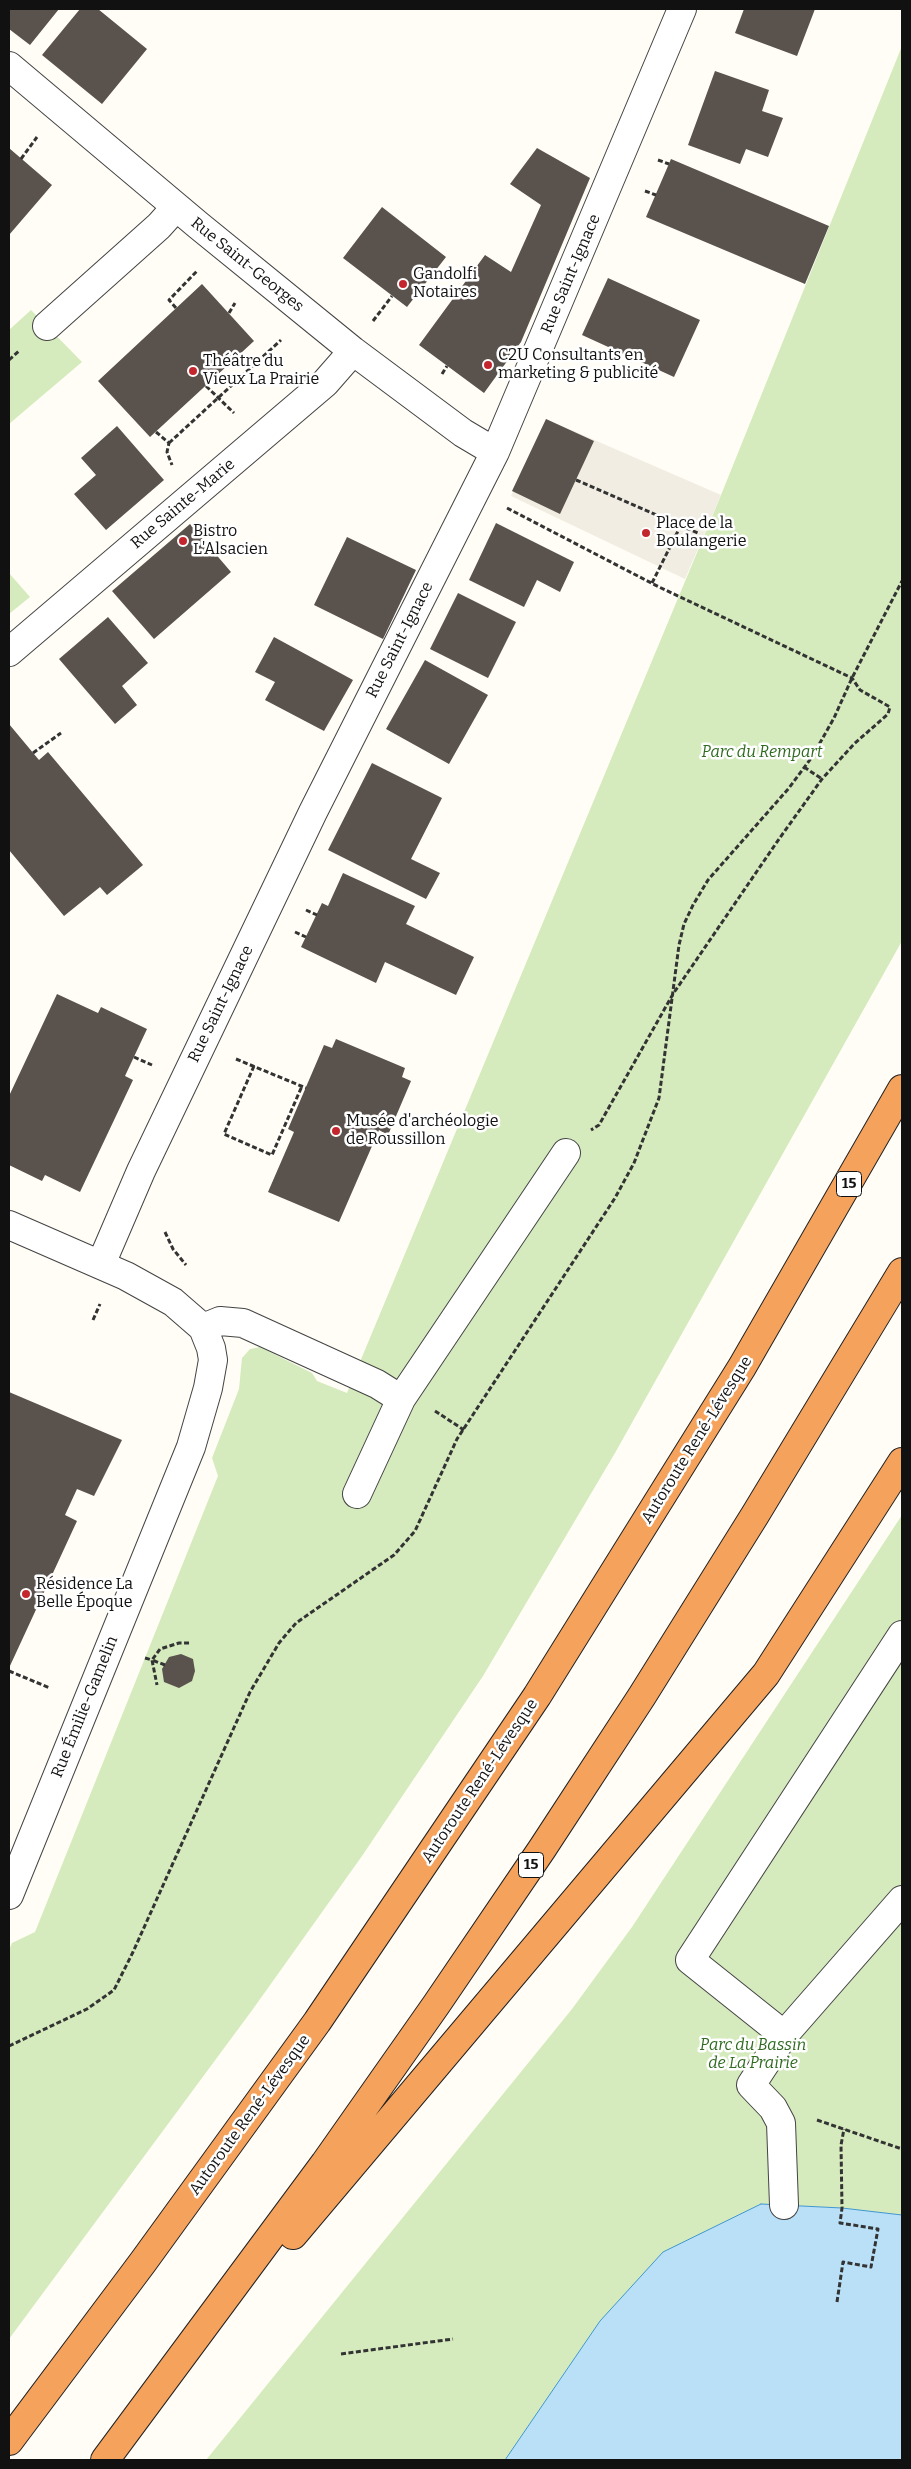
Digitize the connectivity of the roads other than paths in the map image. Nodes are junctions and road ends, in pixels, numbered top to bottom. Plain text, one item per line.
1 (682, 9) edge
2 (9, 66) edge
3 (176, 207) junction
4 (47, 326) dead end
5 (352, 351) junction
6 (495, 452) junction
7 (9, 652) edge
8 (902, 1089) edge
9 (566, 1153) dead end
10 (9, 1225) edge
11 (101, 1264) junction
12 (902, 1272) edge
13 (207, 1338) junction
14 (401, 1399) junction
15 (902, 1462) edge
16 (357, 1494) dead end
17 (902, 1635) edge
18 (9, 1895) edge
19 (902, 1900) edge
20 (784, 2035) junction
21 (784, 2205) dead end
22 (125, 2435) junction
23 (9, 2442) edge
24 (105, 2460) edge

1 - 6 street, Rue Saint-Ignace
2 - 3 street, Rue Saint-Georges
3 - 4 street
3 - 5 street, Rue Saint-Georges
5 - 6 street, Rue Saint-Georges
5 - 7 street, Rue Sainte-Marie
6 - 11 street, Rue Saint-Ignace
8 - 23 highway, Autoroute René-Lévesque / 15
9 - 14 street
10 - 11 street
11 - 13 street
12 - 22 highway, 15
13 - 14 street
13 - 18 street, Rue Émilie-Gamelin
14 - 16 street
15 - 22 highway
17 - 20 street
19 - 20 street
20 - 21 street
22 - 24 highway, 15

